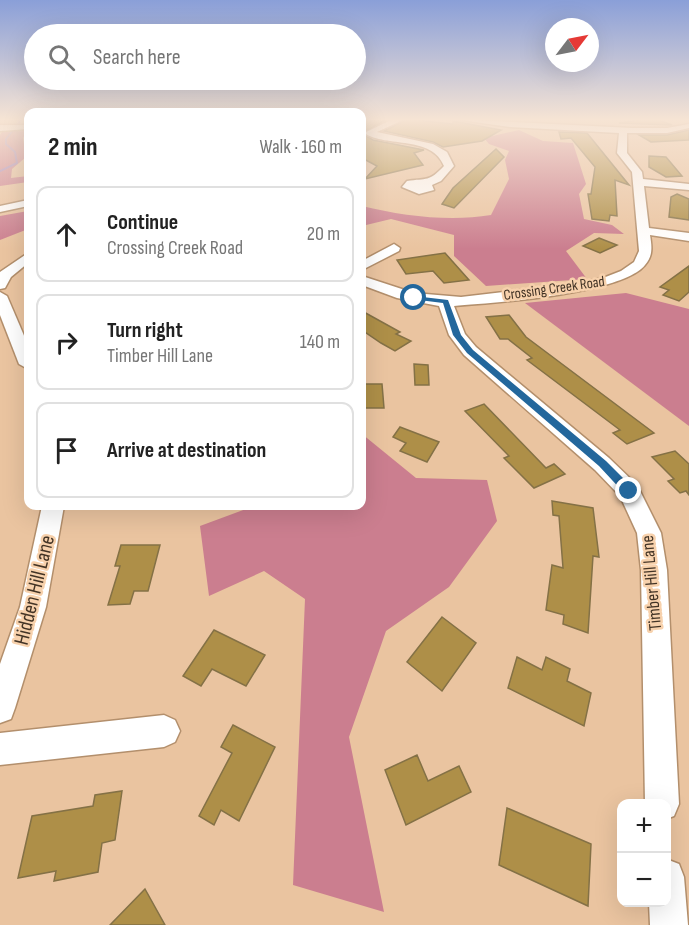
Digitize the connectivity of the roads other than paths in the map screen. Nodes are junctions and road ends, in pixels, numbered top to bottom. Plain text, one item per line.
1 (449, 162) edge
2 (630, 162) edge
3 (638, 182) junction
4 (425, 184) dead end
5 (689, 187) edge
6 (24, 204) edge
7 (0, 209) edge
8 (646, 231) junction
9 (689, 237) edge
10 (394, 248) dead end
11 (24, 260) edge
12 (366, 264) edge
13 (366, 281) edge
14 (0, 285) edge
15 (0, 296) edge
16 (446, 302) junction
17 (24, 350) edge
18 (52, 510) edge
19 (0, 708) edge
20 (164, 731) dead end
21 (0, 749) edge
22 (662, 799) edge
23 (668, 907) edge
24 (669, 925) edge

1 - 4 street
2 - 3 street, Crossing Creek Road
3 - 5 street
3 - 8 street, Crossing Creek Road
6 - 7 street
8 - 9 street
8 - 16 street, Crossing Creek Road
10 - 12 street
11 - 14 street
13 - 16 street, Crossing Creek Road
15 - 17 street
16 - 22 street, Timber Hill Lane
18 - 19 street, Hidden Hill Lane
20 - 21 street
23 - 24 street

